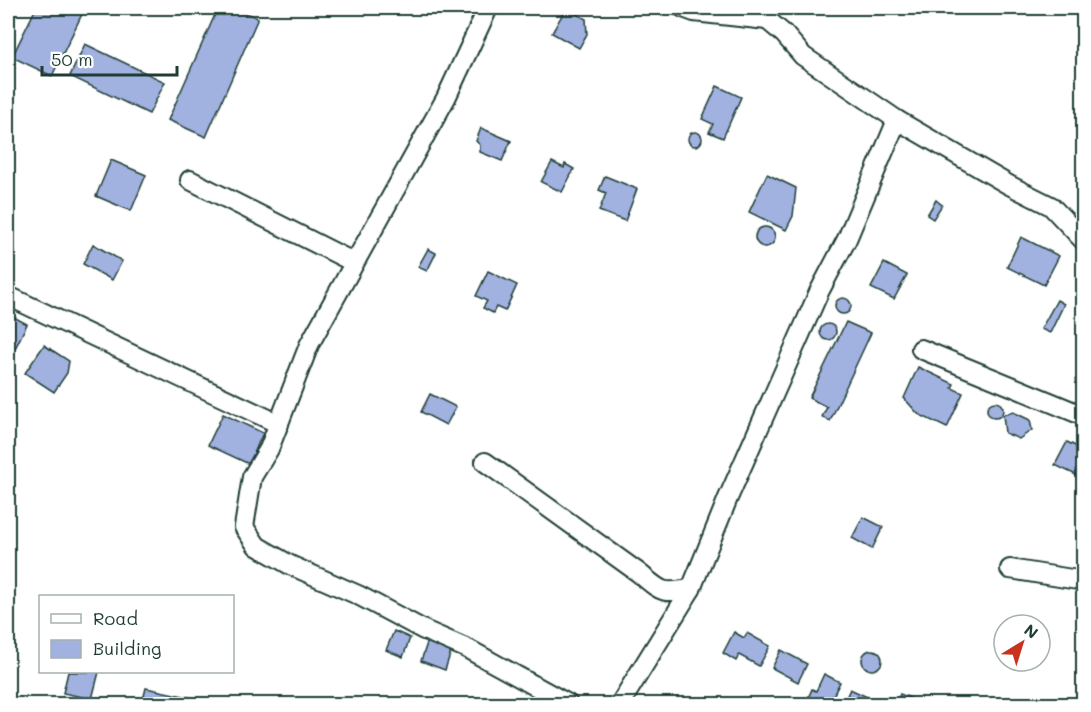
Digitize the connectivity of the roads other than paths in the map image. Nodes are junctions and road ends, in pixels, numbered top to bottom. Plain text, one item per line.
1 (488, 8) edge
2 (683, 8) edge
3 (753, 8) edge
4 (767, 20) junction
5 (897, 120) junction
6 (190, 180) dead end
7 (1083, 241) edge
8 (353, 262) junction
9 (8, 296) edge
10 (921, 349) dead end
11 (1083, 416) edge
12 (279, 424) junction
13 (484, 462) dead end
14 (1010, 568) dead end
15 (1083, 581) edge
16 (691, 589) junction
17 (568, 705) edge
18 (621, 705) edge

1 - 8 street
2 - 4 street
3 - 4 street
4 - 5 street
5 - 7 street
5 - 16 street
6 - 8 street
8 - 12 street
9 - 12 street
10 - 11 street
12 - 17 street
13 - 16 street
14 - 15 street
16 - 18 street

